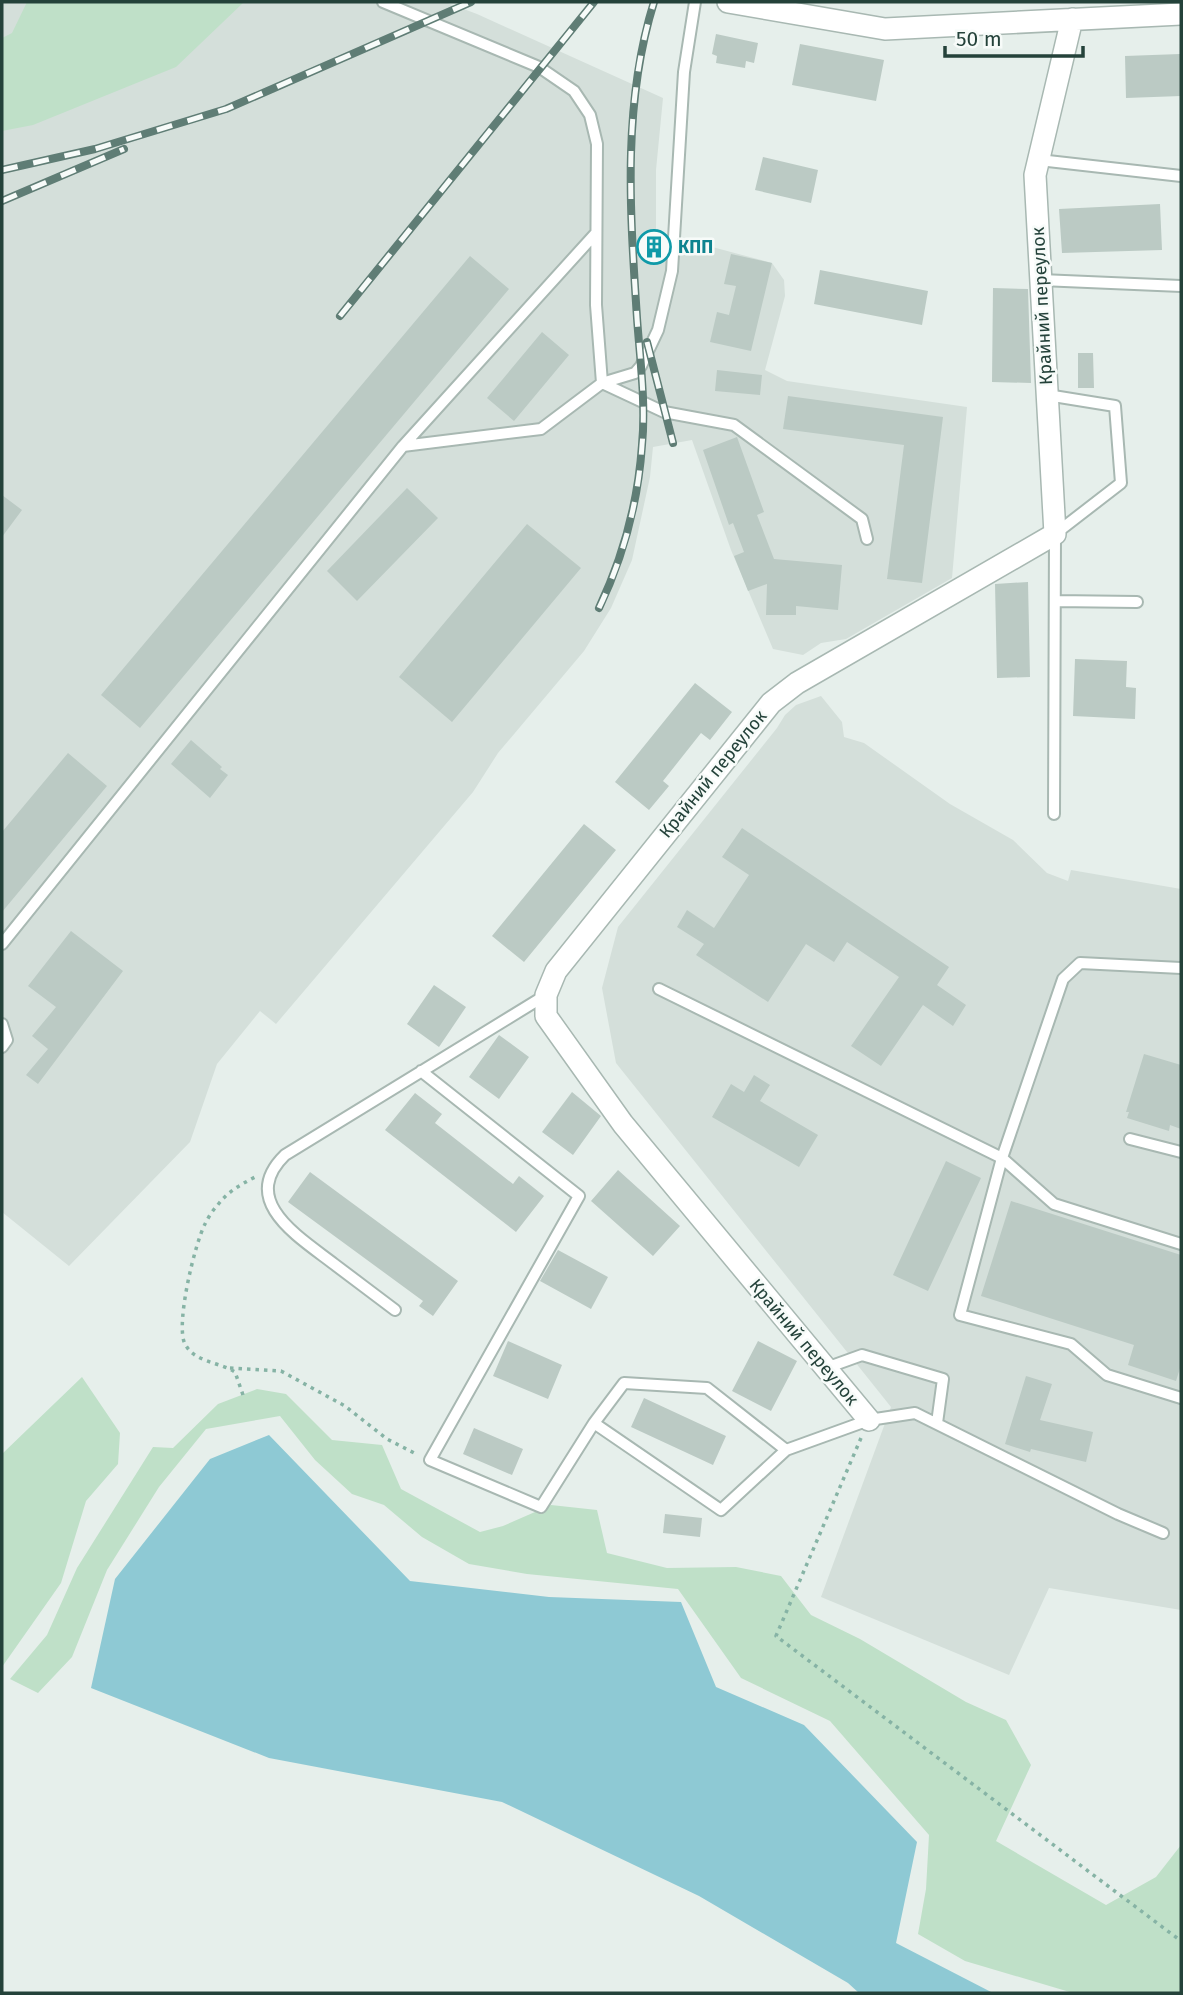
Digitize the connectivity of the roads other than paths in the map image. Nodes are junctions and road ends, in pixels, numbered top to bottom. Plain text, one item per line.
1 (383, 2) edge
2 (695, 2) edge
3 (729, 2) edge
4 (1068, 10) edge
5 (1181, 14) edge
6 (1039, 160) junction
7 (1181, 176) edge
8 (596, 233) junction
9 (1041, 280) junction
10 (1181, 286) edge
11 (602, 383) junction
12 (1047, 396) junction
13 (403, 446) junction
14 (1055, 534) junction
15 (867, 540) dead end
16 (1055, 601) junction
17 (1137, 602) dead end
18 (1054, 814) dead end
19 (2, 944) edge
20 (1181, 968) edge
21 (659, 989) dead end
22 (546, 995) junction
23 (2, 1024) edge
24 (2, 1047) edge
25 (421, 1071) junction
26 (1130, 1139) dead end
27 (1181, 1153) edge
28 (1002, 1158) junction
29 (1181, 1244) edge
30 (395, 1310) dead end
31 (825, 1368) junction
32 (1181, 1398) edge
33 (869, 1420) junction
34 (594, 1423) junction
35 (936, 1423) junction
36 (786, 1450) junction
37 (1163, 1533) dead end

1 - 8 lane
2 - 11 lane
3 - 4 street
4 - 5 street
4 - 6 street, Крайний переулок
6 - 7 lane
6 - 9 street, Крайний переулок
8 - 11 lane
8 - 13 lane
9 - 10 lane
9 - 12 street, Крайний переулок
11 - 13 lane
11 - 15 lane
12 - 14 street, Крайний переулок
12 - 14 lane
13 - 19 lane
14 - 16 lane
14 - 22 street, Крайний переулок
16 - 17 lane
16 - 18 lane
20 - 28 lane
21 - 28 lane
22 - 25 lane
22 - 31 street, Крайний переулок
23 - 24 lane
25 - 30 lane
25 - 34 lane
26 - 27 lane
28 - 29 lane
28 - 32 lane
31 - 33 street, Крайний переулок
31 - 35 lane
33 - 35 lane
33 - 36 lane
34 - 36 lane
34 - 36 lane
35 - 37 lane

